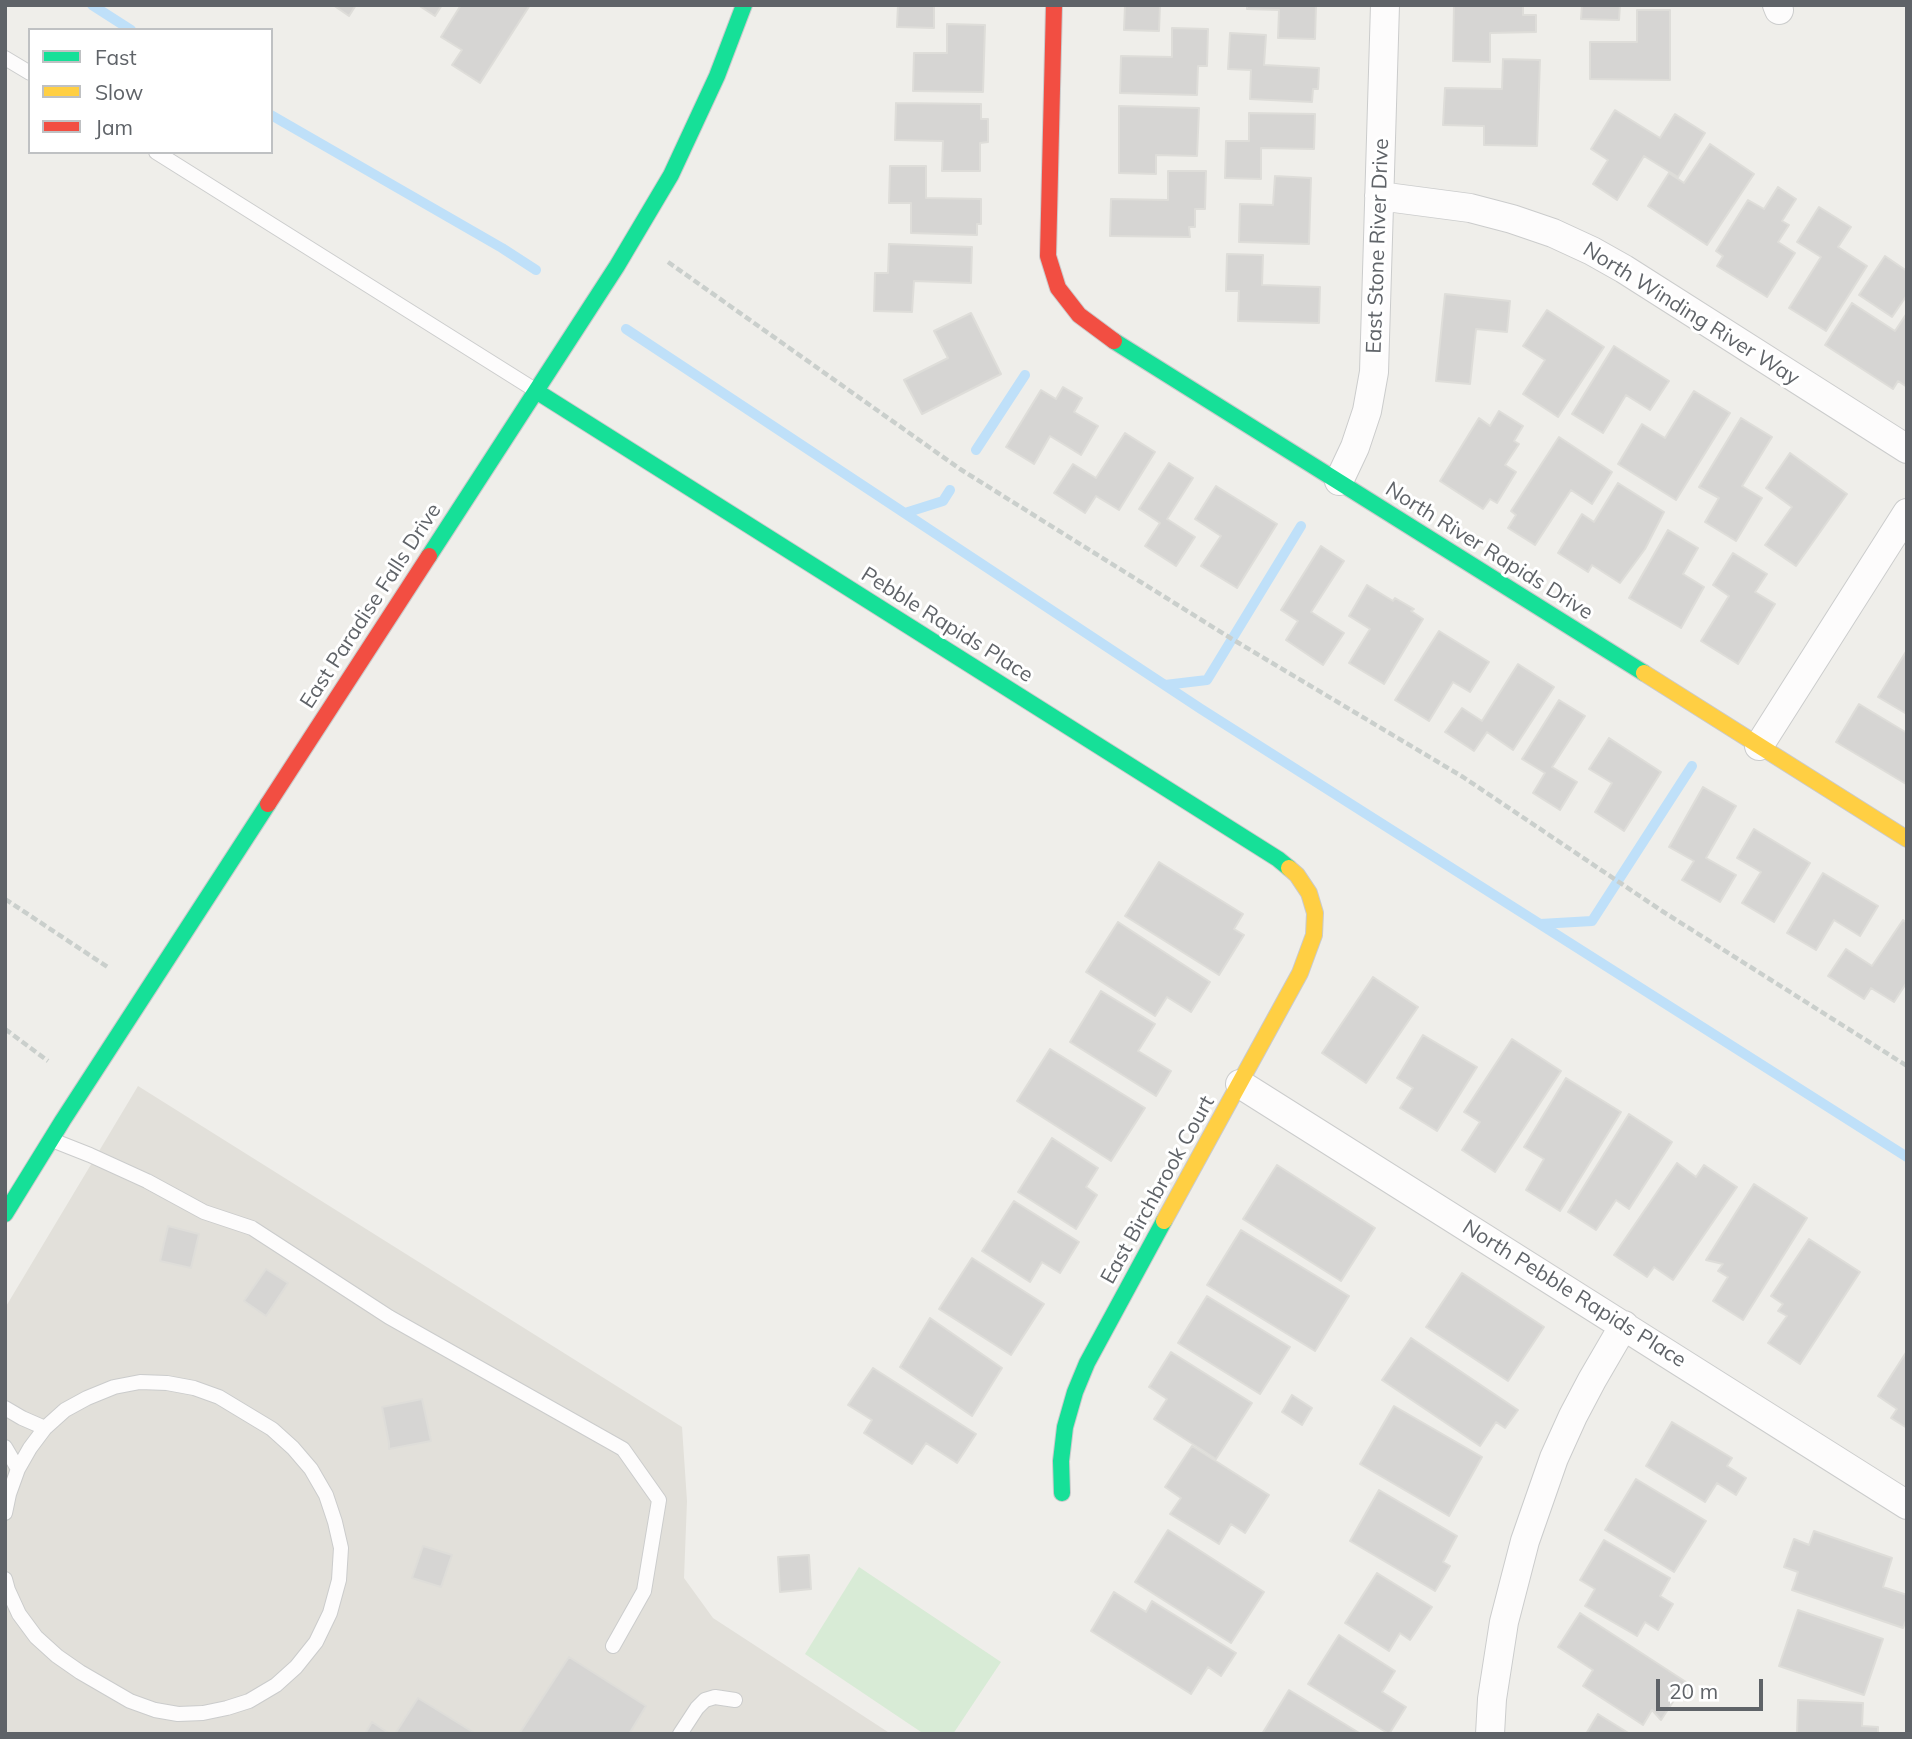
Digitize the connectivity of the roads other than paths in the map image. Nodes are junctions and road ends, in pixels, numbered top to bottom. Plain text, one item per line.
1 (744, 5) edge
2 (1054, 5) edge
3 (1385, 5) edge
4 (5, 58) edge
5 (28, 73) edge
6 (159, 154) edge
7 (1379, 195) junction
8 (536, 390) junction
9 (1907, 449) edge
10 (1339, 481) junction
11 (1907, 513) edge
12 (1759, 746) junction
13 (1907, 839) edge
14 (1315, 913) joint
15 (1240, 1084) junction
16 (51, 1139) junction
17 (5, 1214) edge
18 (1624, 1325) junction
19 (5, 1408) edge
20 (45, 1428) junction
21 (5, 1447) edge
22 (18, 1469) junction
23 (1062, 1493) dead end
24 (1907, 1505) edge
25 (5, 1513) edge
26 (5, 1579) edge
27 (612, 1646) dead end
28 (734, 1700) dead end
29 (681, 1734) edge
30 (1490, 1734) edge

1 - 8 street, East Paradise Falls Drive
2 - 10 street, North River Rapids Drive
3 - 7 street, East Stone River Drive
4 - 5 lane
6 - 8 lane
7 - 9 street, North Winding River Way
7 - 10 street, East Stone River Drive
8 - 14 street, Pebble Rapids Place
8 - 16 street, East Paradise Falls Drive
10 - 12 street, North River Rapids Drive
11 - 12 street
12 - 13 street, North River Rapids Drive
14 - 15 street, East Birchbrook Court
15 - 18 street, North Pebble Rapids Place
15 - 23 street, East Birchbrook Court
16 - 17 street, East Paradise Falls Drive
16 - 27 lane
18 - 24 street, North Pebble Rapids Place
18 - 30 street
19 - 20 lane
20 - 22 lane
20 - 26 lane
21 - 22 lane
22 - 25 lane
28 - 29 lane

